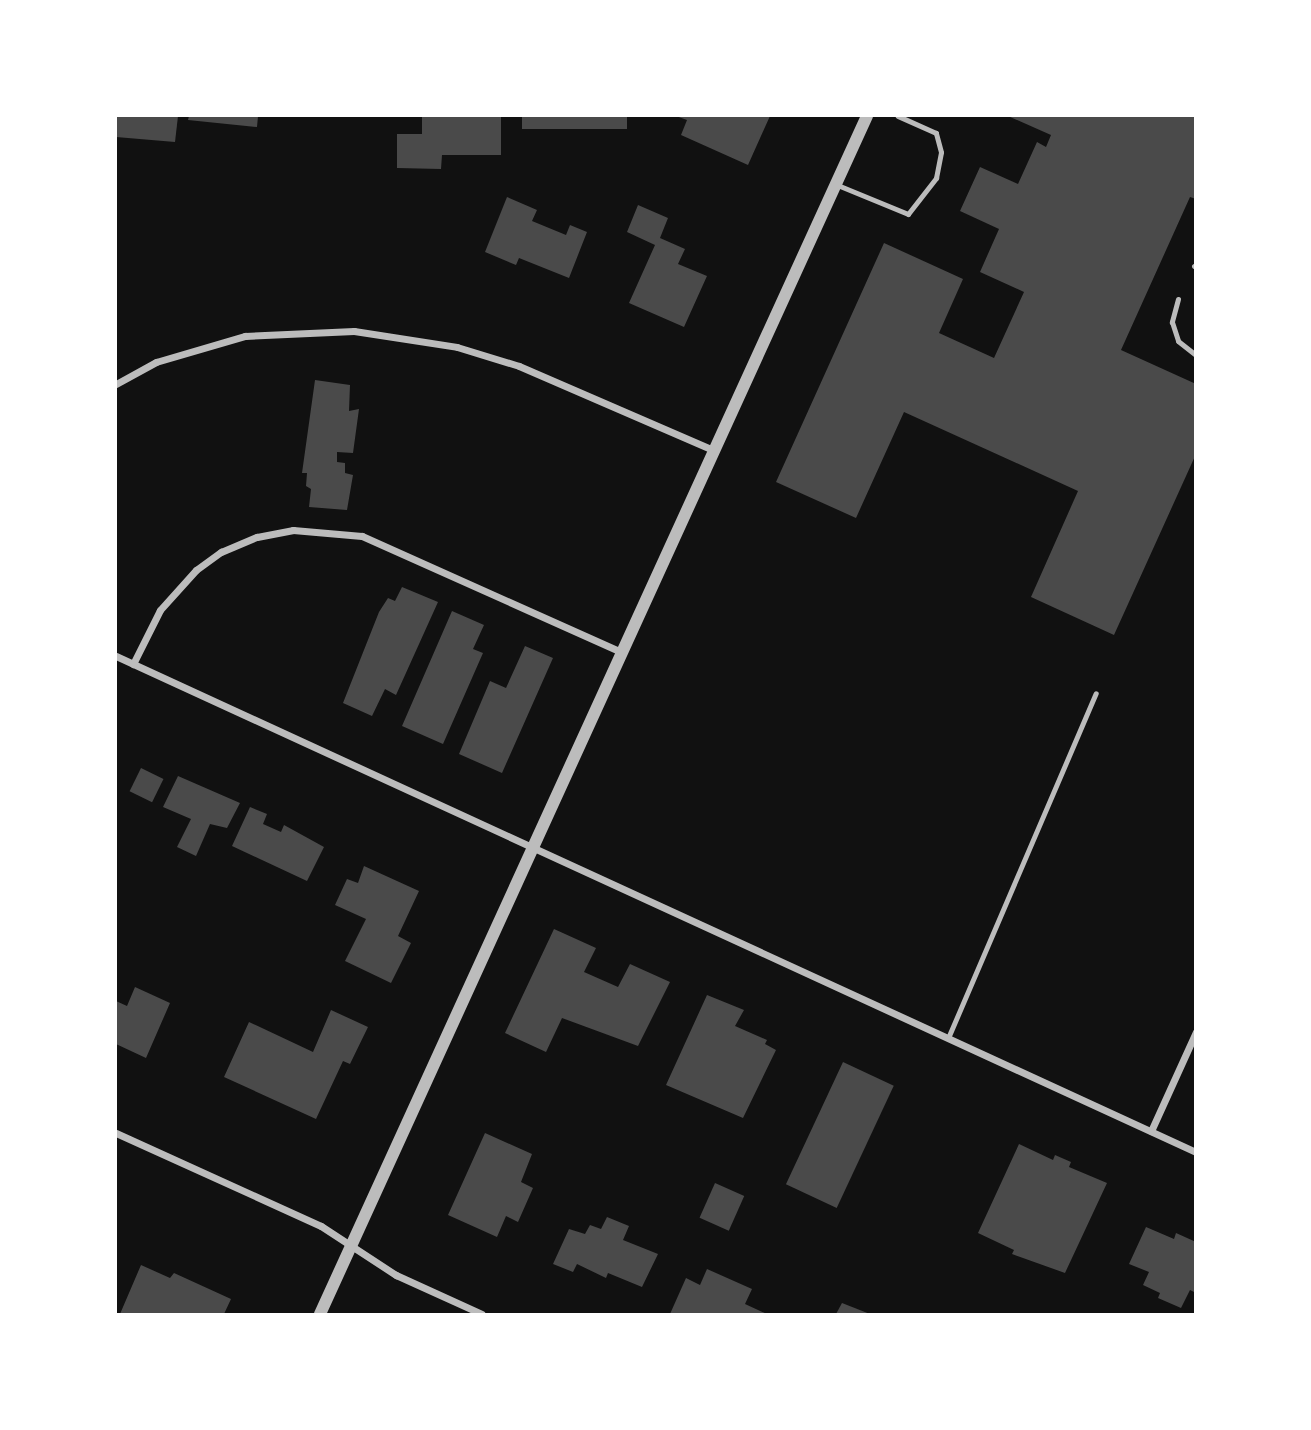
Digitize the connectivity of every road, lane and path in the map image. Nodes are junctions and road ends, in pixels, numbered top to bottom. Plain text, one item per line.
1 (867, 116) edge
2 (898, 116) edge
3 (835, 184) junction
4 (1178, 299) dead end
5 (1195, 355) edge
6 (116, 384) edge
7 (711, 449) junction
8 (621, 652) junction
9 (116, 656) edge
10 (133, 664) junction
11 (1096, 693) dead end
12 (534, 846) junction
13 (1195, 1032) edge
14 (948, 1038) junction
15 (1151, 1131) junction
16 (116, 1133) edge
17 (1195, 1152) edge
18 (351, 1247) junction
19 (320, 1314) edge
20 (482, 1314) edge

1 - 3 street
2 - 3 lane
3 - 7 street
4 - 5 lane
6 - 7 street
7 - 8 street
8 - 10 street
8 - 12 street
9 - 10 street
10 - 12 street
11 - 14 lane
12 - 14 street
12 - 18 street
13 - 15 street
14 - 15 street
15 - 17 street
16 - 18 street
18 - 19 street
18 - 20 street

